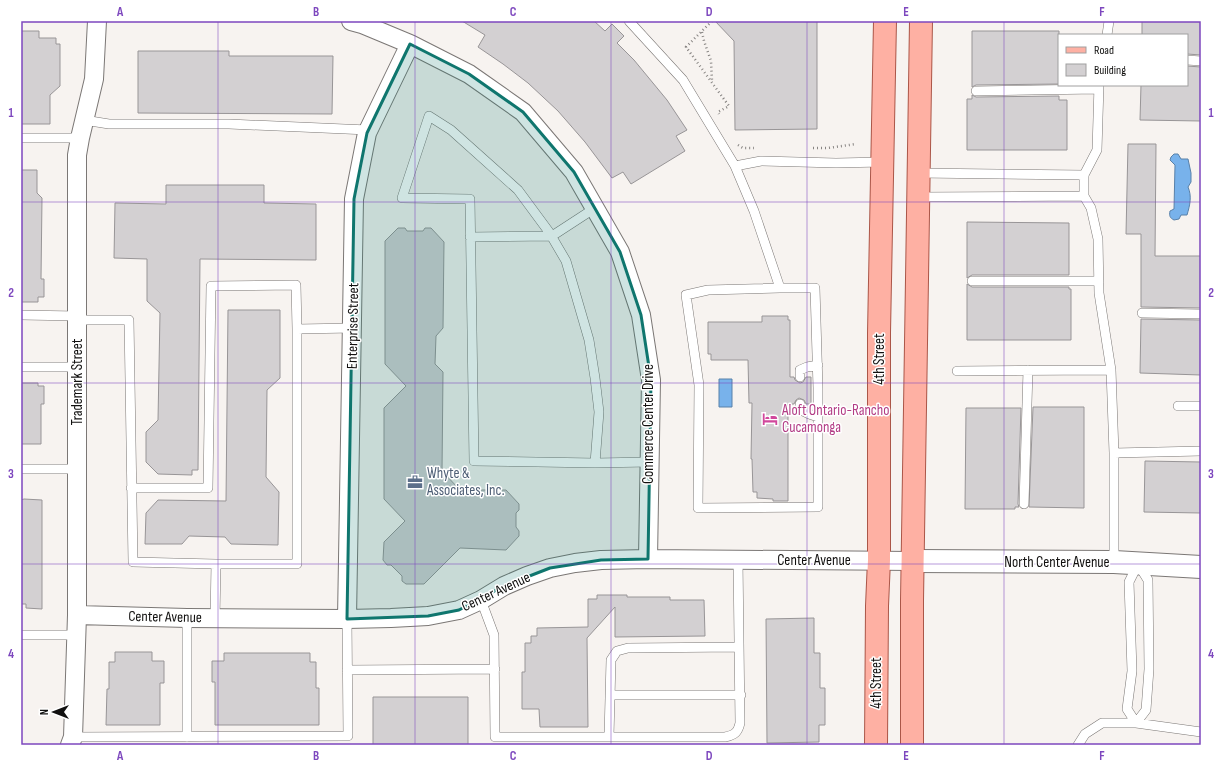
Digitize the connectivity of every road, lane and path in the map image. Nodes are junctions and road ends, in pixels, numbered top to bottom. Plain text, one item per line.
1 (97, 21) edge
2 (629, 21) edge
3 (712, 21) edge
4 (885, 21) edge
5 (921, 21) edge
6 (1109, 21) edge
7 (355, 22) edge
8 (702, 31) junction
9 (1106, 34) edge
10 (410, 44) junction
11 (1188, 60) edge
12 (1201, 61) edge
13 (712, 81) junction
14 (1098, 87) edge
15 (976, 91) dead end
16 (721, 119) dead end
17 (84, 120) junction
18 (368, 130) junction
19 (21, 138) edge
20 (80, 138) junction
21 (736, 144) dead end
22 (856, 144) dead end
23 (758, 148) dead end
24 (812, 148) dead end
25 (883, 162) junction
26 (735, 166) junction
27 (919, 173) junction
28 (1084, 175) junction
29 (1084, 196) junction
30 (918, 198) junction
31 (595, 208) junction
32 (552, 236) junction
33 (470, 237) junction
34 (972, 281) dead end
35 (1099, 281) junction
36 (780, 288) junction
37 (1142, 313) dead end
38 (1201, 314) edge
39 (21, 315) edge
40 (77, 318) junction
41 (353, 328) junction
42 (297, 329) junction
43 (818, 365) junction
44 (21, 367) edge
45 (77, 367) junction
46 (1028, 370) junction
47 (1111, 370) junction
48 (957, 371) dead end
49 (800, 377) dead end
50 (800, 404) dead end
51 (1178, 406) dead end
52 (1201, 406) edge
53 (818, 417) junction
54 (1201, 451) edge
55 (1114, 453) junction
56 (649, 462) junction
57 (595, 463) junction
58 (21, 469) edge
59 (76, 469) junction
60 (132, 488) junction
61 (1024, 504) dead end
62 (648, 559) junction
63 (738, 560) junction
64 (879, 560) junction
65 (913, 561) junction
66 (1114, 562) junction
67 (216, 564) junction
68 (1138, 564) junction
69 (1201, 567) edge
70 (480, 600) junction
71 (77, 615) junction
72 (187, 618) junction
73 (215, 618) junction
74 (348, 619) junction
75 (21, 635) edge
76 (77, 635) junction
77 (739, 647) junction
78 (1131, 660) junction
79 (1149, 660) junction
80 (495, 669) junction
81 (347, 670) junction
82 (610, 695) junction
83 (741, 695) junction
84 (1136, 723) junction
85 (1201, 732) edge
86 (187, 736) junction
87 (609, 736) junction
88 (71, 741) edge
89 (876, 745) edge
90 (912, 745) edge
91 (1078, 745) edge

1 - 17 street, Trademark Street
2 - 26 lane
3 - 8 path
4 - 25 main road, 4th Street
5 - 27 main road
6 - 9 lane
7 - 10 street, Commerce Center Drive
8 - 13 path
8 - 13 path
10 - 18 street, Enterprise Street
10 - 31 street, Commerce Center Drive
11 - 12 lane
13 - 16 path
14 - 15 lane
14 - 28 lane
17 - 18 lane
17 - 20 street, Trademark Street
18 - 41 street, Enterprise Street
19 - 20 lane
20 - 40 street, Trademark Street
21 - 23 path
22 - 24 path
25 - 26 lane
25 - 64 main road, 4th Street
26 - 36 lane
27 - 28 lane
27 - 30 main road
28 - 29 lane
29 - 30 lane
29 - 35 lane
30 - 65 main road
31 - 32 lane
31 - 56 street, Commerce Center Drive
32 - 33 lane
32 - 33 lane
32 - 57 lane
33 - 57 lane
34 - 35 lane
35 - 47 lane
36 - 43 lane
36 - 53 lane
37 - 38 lane
39 - 40 lane
40 - 45 street, Trademark Street
40 - 60 lane
41 - 42 lane
41 - 74 street, Enterprise Street
42 - 60 lane
42 - 67 lane
43 - 49 lane
43 - 53 lane
44 - 45 lane
45 - 59 street, Trademark Street
46 - 47 lane
46 - 48 lane
46 - 61 lane
47 - 55 lane
50 - 53 lane
51 - 52 lane
54 - 55 lane
55 - 66 lane
56 - 57 lane
56 - 62 street, Commerce Center Drive
58 - 59 lane
59 - 71 street, Trademark Street
60 - 67 lane
62 - 63 street, Center Avenue
62 - 70 street, Center Avenue
63 - 64 street, Center Avenue
63 - 77 lane
64 - 65 street, Center Avenue
64 - 89 main road, 4th Street
65 - 66 street, North Center Avenue
65 - 90 main road
66 - 68 street, North Center Avenue
67 - 73 lane
68 - 69 street, North Center Avenue
68 - 78 lane
68 - 79 lane
70 - 74 street, Center Avenue
70 - 80 lane
71 - 72 street, Center Avenue
71 - 76 street, Trademark Street
72 - 73 street, Center Avenue
72 - 86 lane
73 - 74 street, Center Avenue
74 - 81 lane
75 - 76 lane
76 - 88 street, Trademark Street
77 - 82 lane
77 - 83 lane
78 - 79 lane
78 - 84 lane
79 - 84 lane
80 - 81 lane
80 - 87 lane
81 - 86 lane
82 - 83 lane
82 - 87 lane
83 - 87 lane
84 - 85 lane
84 - 91 lane
86 - 88 lane

